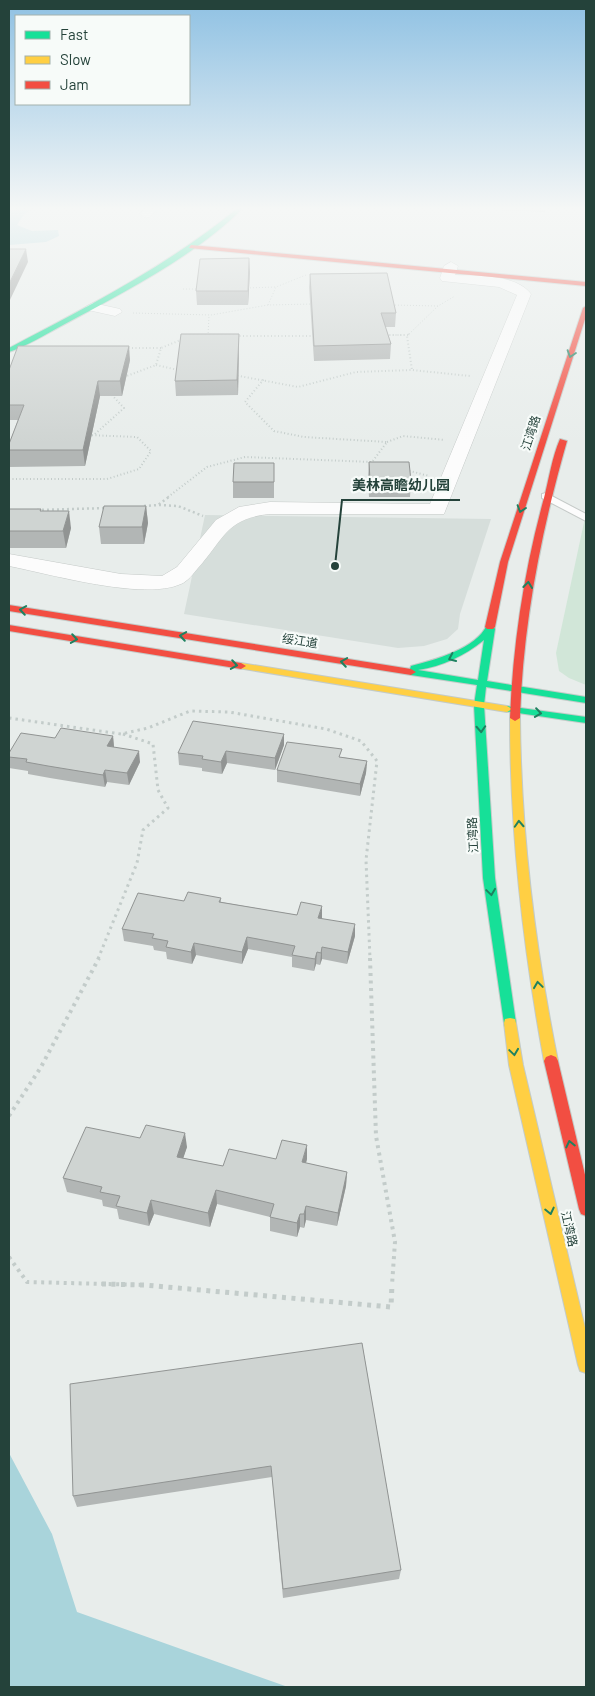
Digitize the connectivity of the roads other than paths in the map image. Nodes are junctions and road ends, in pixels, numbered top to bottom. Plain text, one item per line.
1 (127, 286) edge
2 (512, 286) edge
3 (93, 307) junction
4 (586, 308) edge
5 (115, 312) road end
6 (9, 350) edge
7 (566, 430) dead end
8 (546, 496) junction
9 (586, 518) edge
10 (9, 560) edge
11 (9, 608) edge
12 (9, 628) edge
13 (490, 629) junction
14 (522, 634) junction
15 (529, 660) dead end
16 (495, 668) dead end
17 (392, 670) junction
18 (506, 672) dead end
19 (483, 680) junction
20 (546, 680) dead end
21 (466, 682) junction
22 (515, 686) junction
23 (386, 690) junction
24 (527, 691) junction
25 (586, 699) edge
26 (479, 705) junction
27 (515, 709) junction
28 (586, 718) edge
29 (586, 1209) edge
30 (586, 1365) edge

1 - 3 main road
2 - 10 street
3 - 5 street
3 - 6 main road
4 -> 13 main road, 江湾路
7 - 8 main road, 江湾路
8 - 9 lane
14 -> 8 main road, 江湾路
17 -> 11 main road, 绥江道
12 -> 23 main road
13 - 14 main road
13 -> 17 main road
13 - 19 main road, 江湾路
14 - 15 main road
14 - 22 main road, 江湾路
16 - 19 main road
17 - 21 main road, 绥江道
18 - 22 main road
19 - 21 main road
19 - 22 main road
19 - 26 main road, 江湾路
20 - 25 main road
21 - 23 main road
22 - 24 main road
22 - 27 main road, 江湾路
23 - 26 main road
24 - 25 main road
24 - 28 main road
26 - 27 main road
26 -> 30 main road, 江湾路
27 -> 28 main road
29 -> 27 main road, 江湾路

